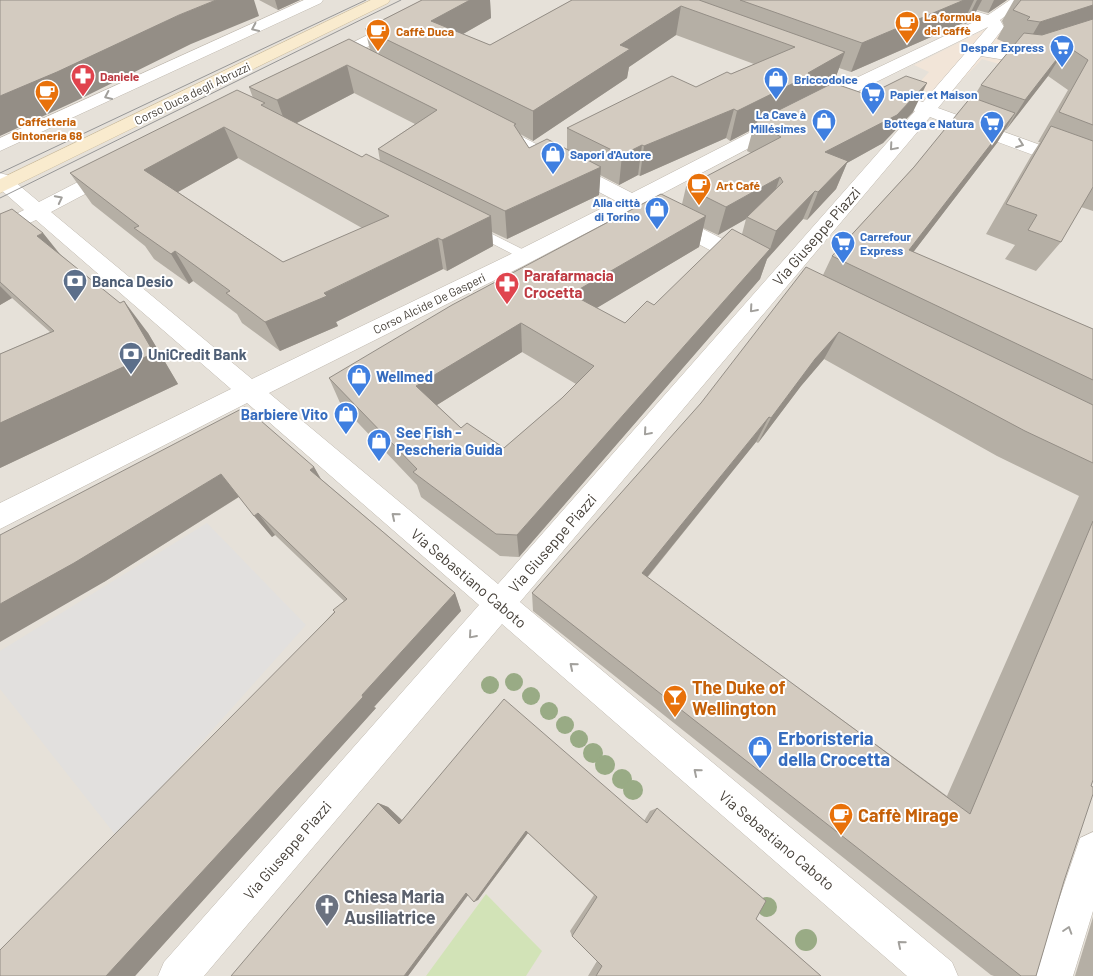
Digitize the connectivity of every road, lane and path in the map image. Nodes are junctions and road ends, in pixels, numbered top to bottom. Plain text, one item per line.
1 (316, 0) edge
2 (383, 0) edge
3 (448, 0) edge
4 (924, 0) edge
5 (1020, 0) edge
6 (260, 9) dead end
7 (278, 17) junction
8 (990, 20) junction
9 (1093, 35) edge
10 (977, 51) junction
11 (344, 52) junction
12 (364, 63) edge
13 (311, 70) edge
14 (838, 75) edge
15 (860, 83) junction
16 (925, 110) junction
17 (476, 120) edge
18 (0, 145) edge
19 (132, 162) edge
20 (1093, 171) edge
21 (2, 183) edge
22 (633, 200) junction
23 (36, 211) junction
24 (466, 225) edge
25 (0, 230) edge
26 (526, 256) junction
27 (788, 282) junction
28 (249, 392) junction
29 (0, 517) edge
30 (499, 604) junction
31 (1093, 851) edge
32 (178, 976) edge
33 (938, 976) edge
34 (1054, 976) edge

1 - 7 street
2 - 21 main road, Corso Duca degli Abruzzi
3 - 11 street
4 - 8 street
5 - 8 street, Corso Alcide De Gasperi
6 - 7 street
7 -> 18 street
8 - 10 street
8 - 15 street, Corso Alcide De Gasperi
9 - 10 street
10 - 16 street
11 - 12 street
11 - 13 street
14 - 15 street
15 - 16 street
15 - 22 street, Corso Alcide De Gasperi
16 -> 20 street
16 -> 27 street, Via Giuseppe Piazzi
17 - 22 street
23 -> 19 street
21 - 23 street, Via Sebastiano Caboto
22 - 26 street, Corso Alcide De Gasperi
22 - 27 street
23 - 25 street
23 - 28 street, Via Sebastiano Caboto
24 - 26 lane
26 - 28 street, Corso Alcide De Gasperi
27 -> 30 street, Via Giuseppe Piazzi
28 - 29 street, Corso Alcide De Gasperi
30 -> 28 street, Via Sebastiano Caboto
30 -> 32 street, Via Giuseppe Piazzi
33 -> 30 street, Via Sebastiano Caboto
34 -> 31 street

